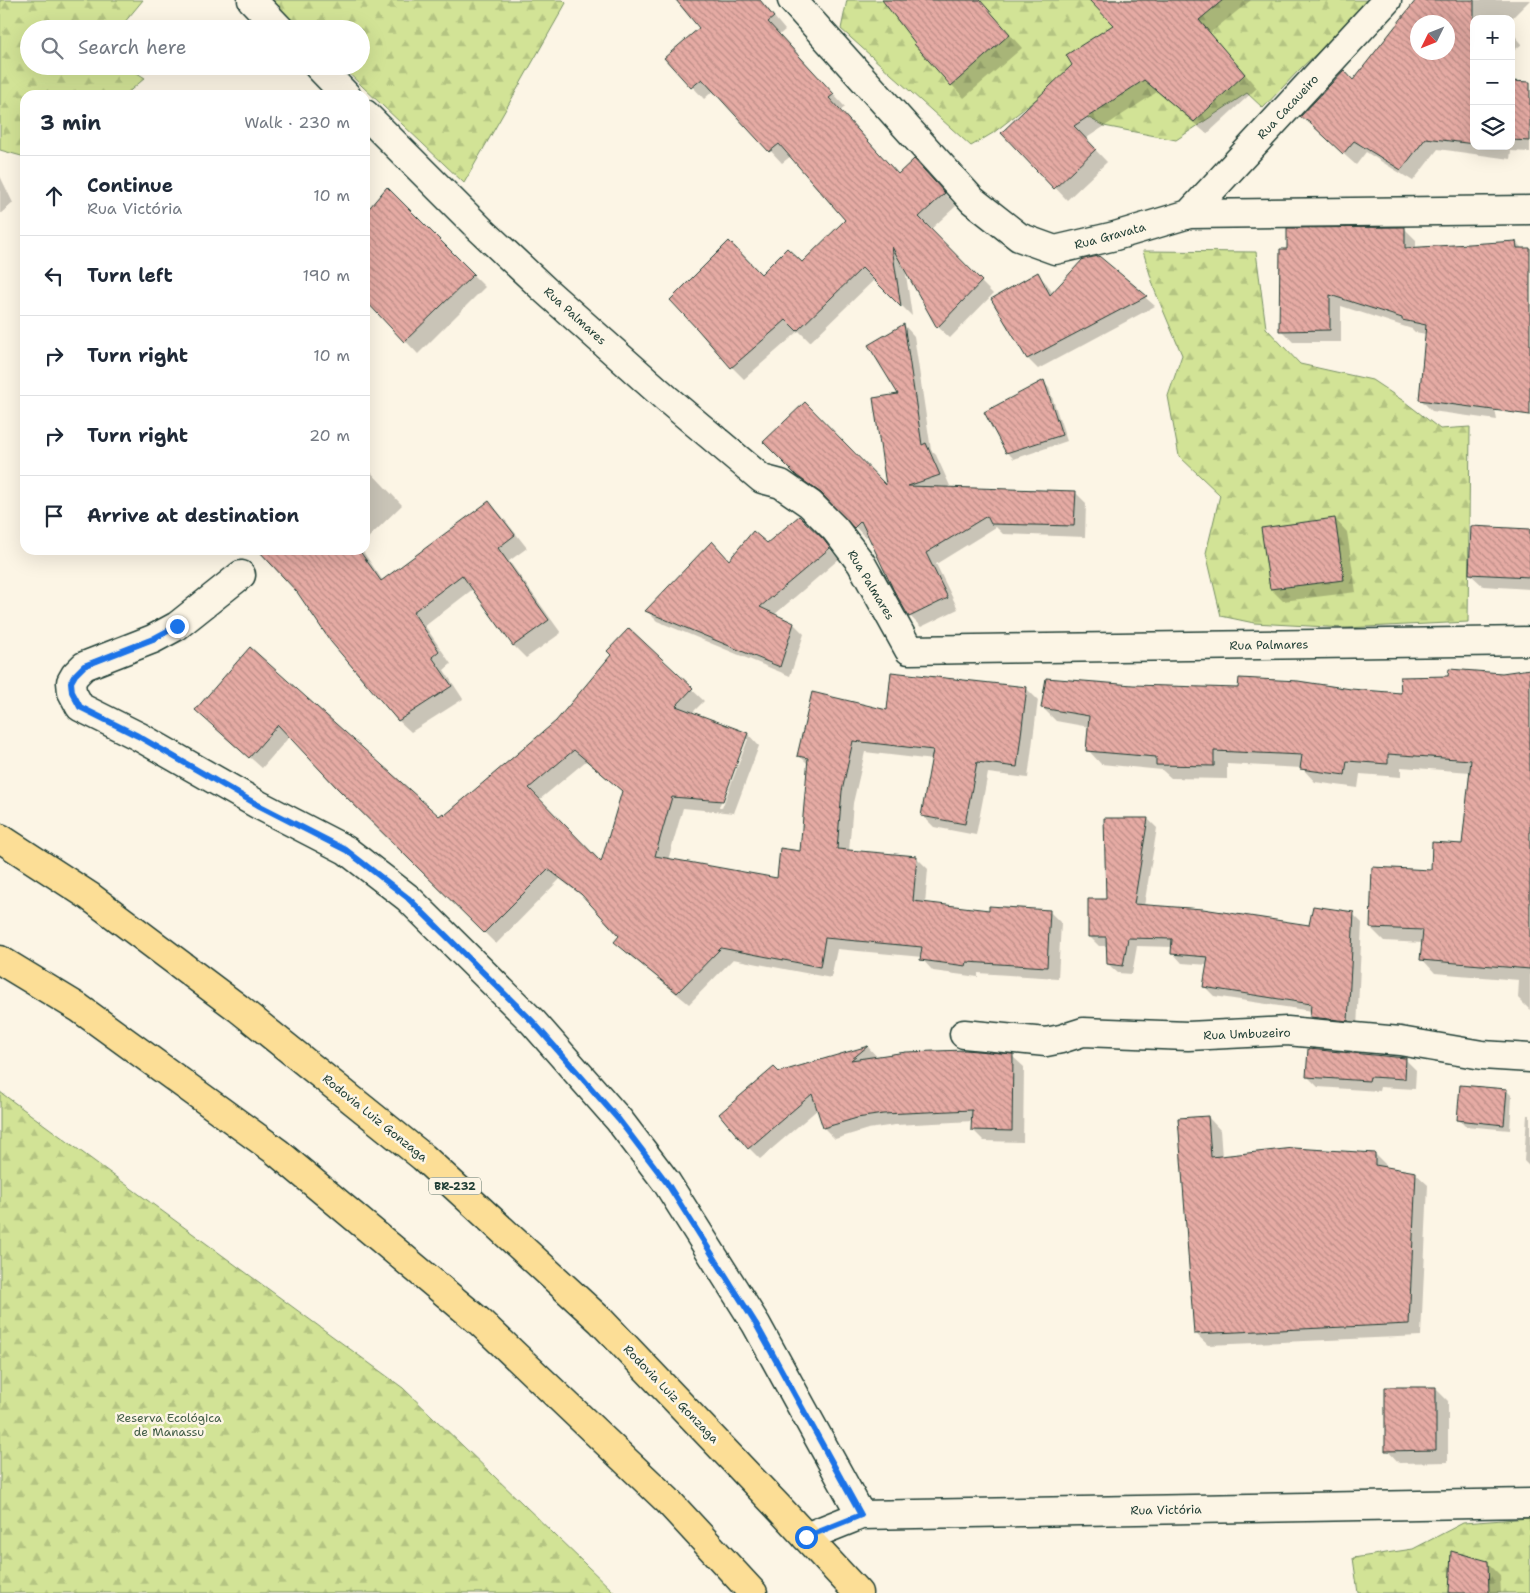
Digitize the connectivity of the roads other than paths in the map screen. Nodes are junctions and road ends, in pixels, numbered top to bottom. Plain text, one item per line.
1 (252, 0) edge
2 (792, 0) edge
3 (1386, 0) edge
4 (271, 20) edge
5 (327, 75) edge
6 (341, 90) edge
7 (370, 119) edge
8 (1530, 210) edge
9 (1189, 214) junction
10 (241, 576) dead end
11 (1530, 641) edge
12 (0, 838) edge
13 (0, 960) edge
14 (964, 1034) dead end
15 (1530, 1058) edge
16 (1530, 1503) edge
17 (861, 1515) junction
18 (806, 1537) junction
19 (753, 1593) edge
20 (858, 1593) edge

1 - 4 street
2 - 9 street, Rua Gravata
3 - 9 street, Rua Cacaueiro
5 - 6 street
7 - 11 street, Rua Palmares
8 - 9 street, Rua Gravata
10 - 17 street
12 - 18 highway, Rodovia Luiz Gonzaga / BR-232
13 - 19 highway
14 - 15 street, Rua Umbuzeiro
16 - 17 street, Rua Victória
17 - 18 street, Rua Victória
18 - 20 highway, Rodovia Luiz Gonzaga / BR-232

